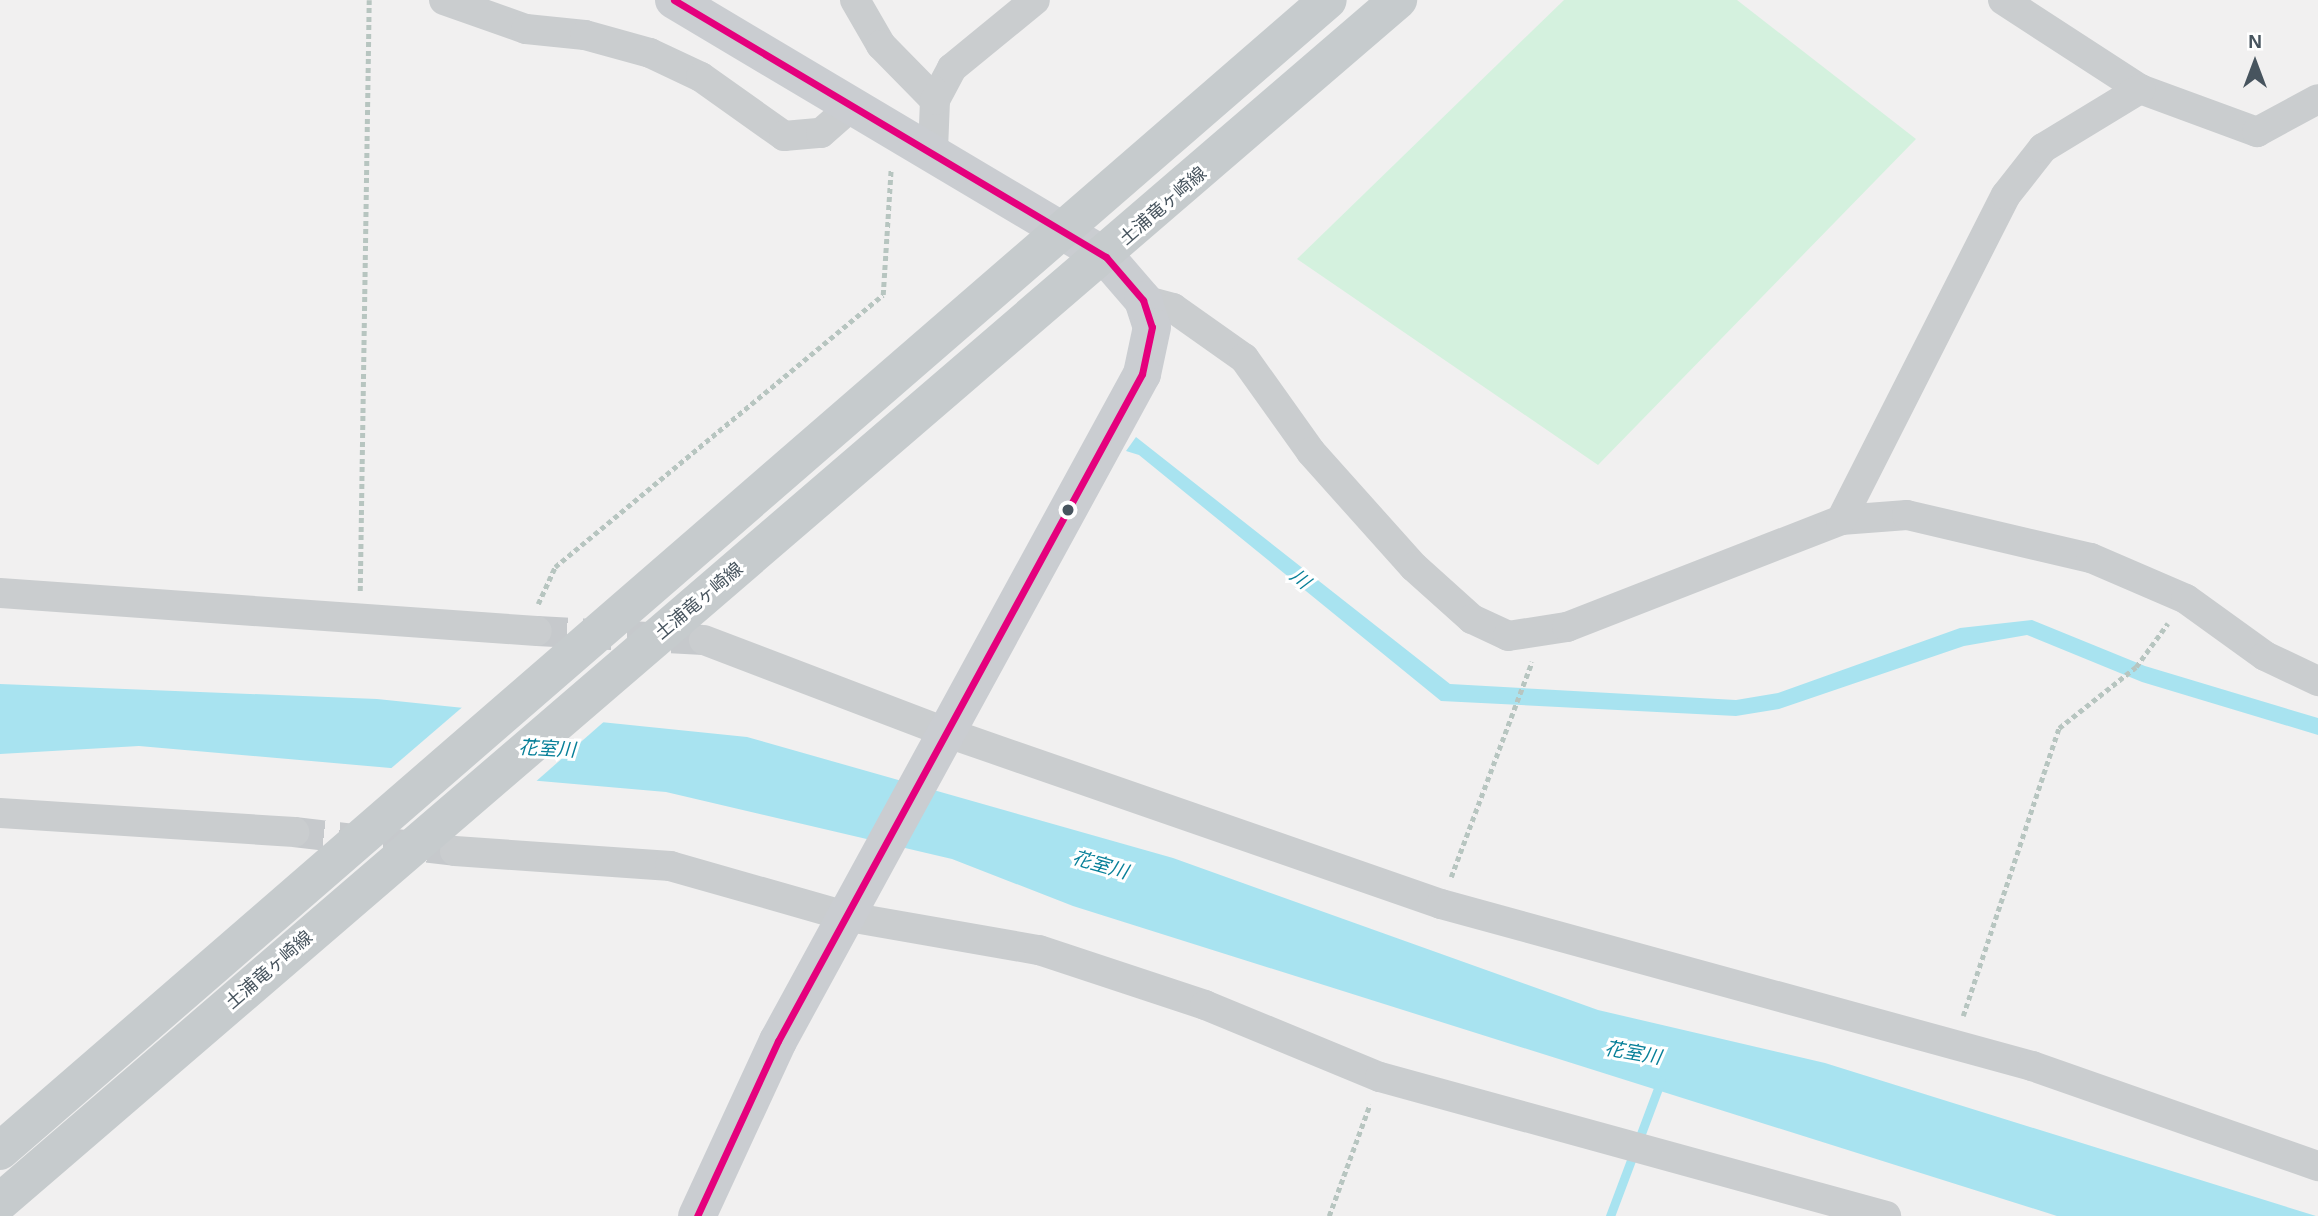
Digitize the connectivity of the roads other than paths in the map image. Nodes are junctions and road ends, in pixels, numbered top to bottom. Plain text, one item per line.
1 (444, 0) edge
2 (674, 0) edge
3 (855, 0) edge
4 (1035, 0) edge
5 (1328, 0) edge
6 (1398, 0) edge
7 (2003, 0) edge
8 (2140, 89) junction
9 (2318, 99) edge
10 (935, 100) junction
11 (854, 104) junction
12 (933, 150) junction
13 (1057, 228) junction
14 (1105, 257) junction
15 (1143, 300) junction
16 (1841, 520) junction
17 (0, 593) edge
18 (532, 631) tunnel mouth
19 (704, 640) tunnel mouth
20 (2318, 681) edge
21 (943, 742) junction
22 (0, 813) edge
23 (294, 832) tunnel mouth
24 (444, 840) junction
25 (854, 908) junction
26 (0, 1151) edge
27 (2318, 1167) edge
28 (0, 1202) edge
29 (697, 1216) edge
30 (1886, 1216) edge

1 - 11 street
2 - 11 street
3 - 10 street
4 - 10 street
5 - 13 main road
6 - 14 main road, 土浦竜ヶ崎線
7 - 8 street
8 - 9 street
8 - 16 street
10 - 12 street
11 - 12 street
12 - 13 street
13 - 14 street
13 - 26 main road
14 - 15 street
14 - 24 main road, 土浦竜ヶ崎線
15 - 16 street
15 - 21 street
16 - 20 street
17 - 18 street
19 - 21 street
21 - 25 street
21 - 27 street
22 - 23 street
24 - 25 street
24 - 28 main road, 土浦竜ヶ崎線
25 - 29 street
25 - 30 street

